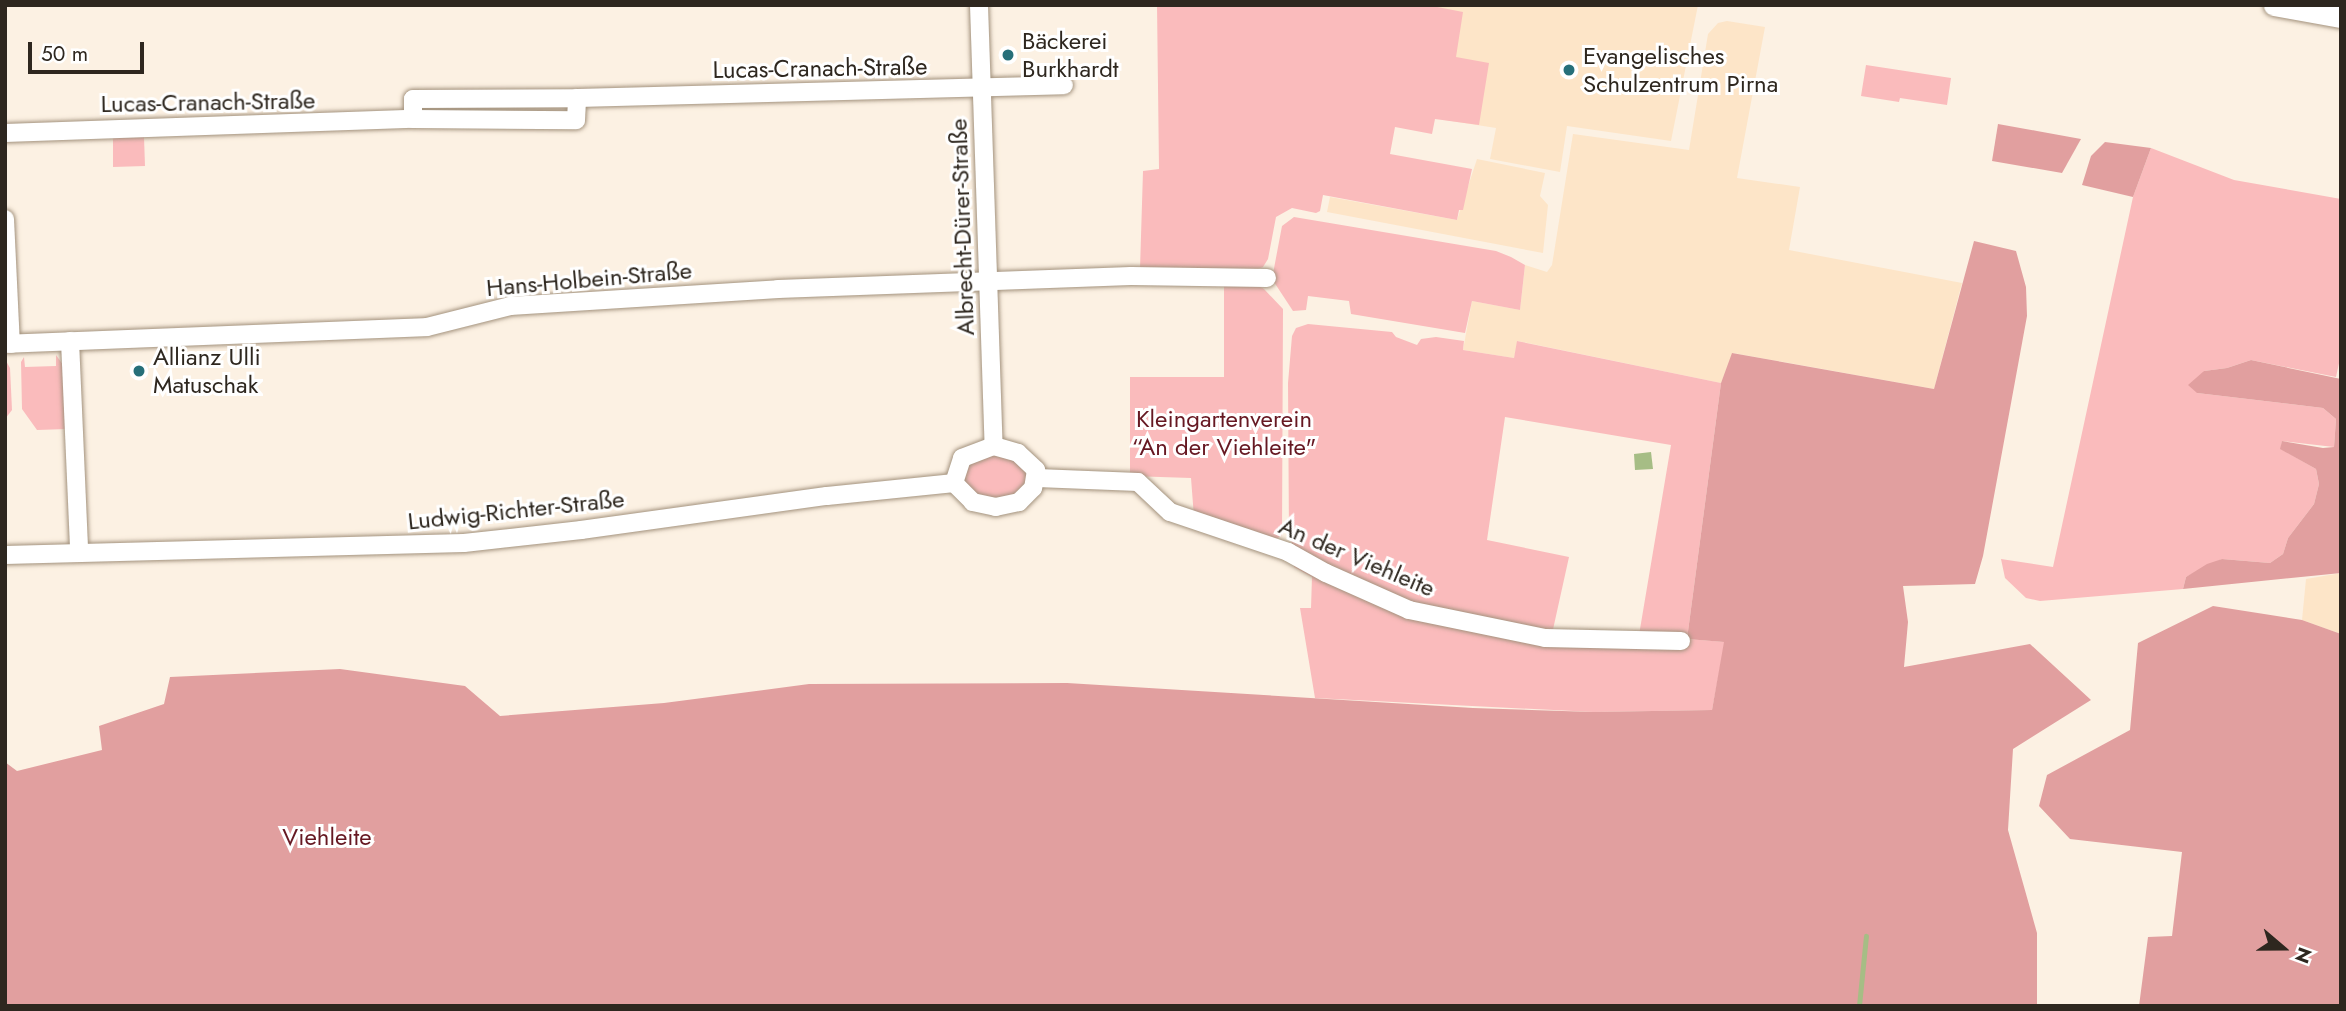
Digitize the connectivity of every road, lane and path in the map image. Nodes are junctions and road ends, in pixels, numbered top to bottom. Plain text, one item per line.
1 (979, 5) edge
2 (2274, 5) edge
3 (2341, 17) edge
4 (1065, 85) dead end
5 (982, 89) junction
6 (5, 133) edge
7 (5, 219) edge
8 (1267, 278) dead end
9 (987, 279) junction
10 (70, 341) junction
11 (8, 344) edge
12 (994, 446) junction
13 (1037, 478) junction
14 (954, 483) junction
15 (79, 551) junction
16 (5, 555) edge
17 (1681, 641) dead end

1 - 5 street, Albrecht-Dürer-Straße
2 - 3 main road
4 - 5 street, Lucas-Cranach-Straße
5 - 6 street, Lucas-Cranach-Straße
5 - 9 street, Albrecht-Dürer-Straße
7 - 11 street
8 - 9 street
9 - 10 street, Hans-Holbein-Straße
9 - 12 street, Albrecht-Dürer-Straße
10 - 11 street, Hans-Holbein-Straße
10 - 15 street
12 - 13 street
12 - 14 street
13 - 14 street
13 - 17 street, An der Viehleite
14 - 15 street, Ludwig-Richter-Straße
15 - 16 street, Ludwig-Richter-Straße

